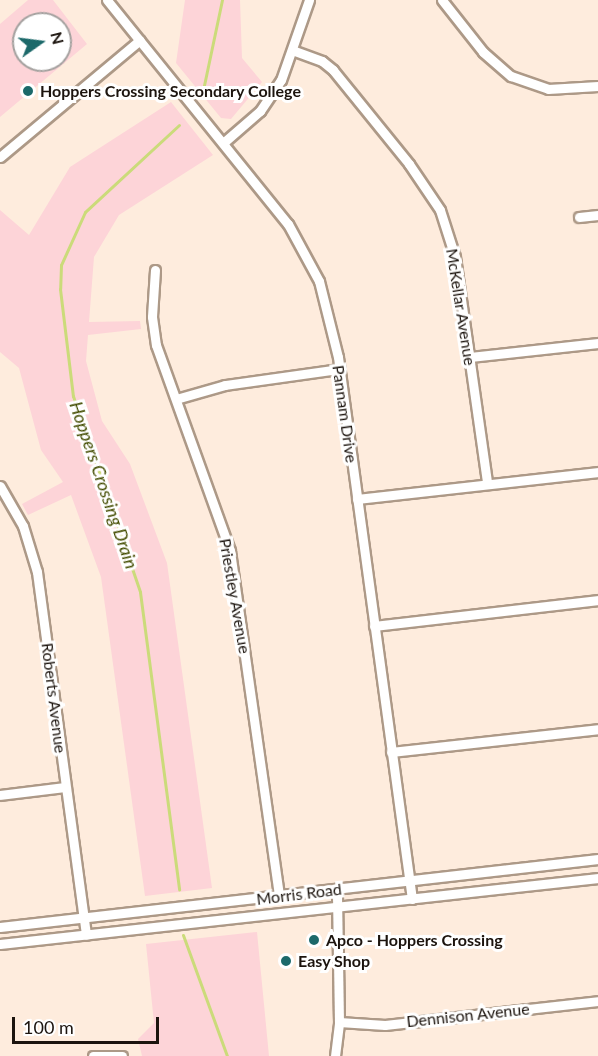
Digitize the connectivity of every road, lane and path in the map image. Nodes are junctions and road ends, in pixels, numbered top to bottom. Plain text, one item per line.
1 (107, 0) edge
2 (309, 0) edge
3 (442, 0) edge
4 (140, 40) junction
5 (292, 50) junction
6 (598, 86) edge
7 (223, 143) junction
8 (0, 157) edge
9 (598, 215) edge
10 (579, 217) dead end
11 (155, 270) dead end
12 (598, 343) edge
13 (470, 357) junction
14 (339, 369) junction
15 (176, 399) junction
16 (598, 472) edge
17 (487, 483) junction
18 (0, 486) edge
19 (357, 499) junction
20 (598, 600) edge
21 (374, 626) junction
22 (598, 729) edge
23 (391, 752) junction
24 (65, 787) junction
25 (0, 795) edge
26 (598, 859) edge
27 (598, 878) edge
28 (409, 880) junction
29 (337, 889) junction
30 (279, 896) junction
31 (412, 899) junction
32 (339, 907) junction
33 (85, 917) junction
34 (0, 927) edge
35 (86, 935) junction
36 (0, 944) edge
37 (598, 1001) edge
38 (339, 1022) junction
39 (93, 1056) edge
40 (122, 1056) edge
41 (335, 1056) edge

1 - 4 street, Pannam Drive
2 - 5 street
3 - 6 street
4 - 7 street, Pannam Drive
4 - 8 street
5 - 7 street
5 - 13 street, McKellar Avenue
7 - 14 street, Pannam Drive
9 - 10 street
11 - 15 street, Priestley Avenue
12 - 13 street
13 - 17 street, McKellar Avenue
14 - 15 street
14 - 19 street, Pannam Drive
15 - 30 street, Priestley Avenue
16 - 17 street
17 - 19 street
18 - 24 street, Roberts Avenue
19 - 21 street, Pannam Drive
20 - 21 street
21 - 23 street, Pannam Drive
22 - 23 street
23 - 28 street, Pannam Drive
24 - 25 street
24 - 33 street, Roberts Avenue
26 - 28 street, Morris Road
27 - 31 street, Morris Road
28 - 29 street, Morris Road
28 - 31 street, Pannam Drive
29 - 30 street, Morris Road
29 - 32 street
30 - 33 street, Morris Road
31 - 32 street, Morris Road
32 - 35 street, Morris Road
32 - 38 street
33 - 34 street, Morris Road
33 - 35 street, Roberts Avenue
35 - 36 street, Morris Road
37 - 38 street, Dennison Avenue
38 - 41 street
39 - 40 street

